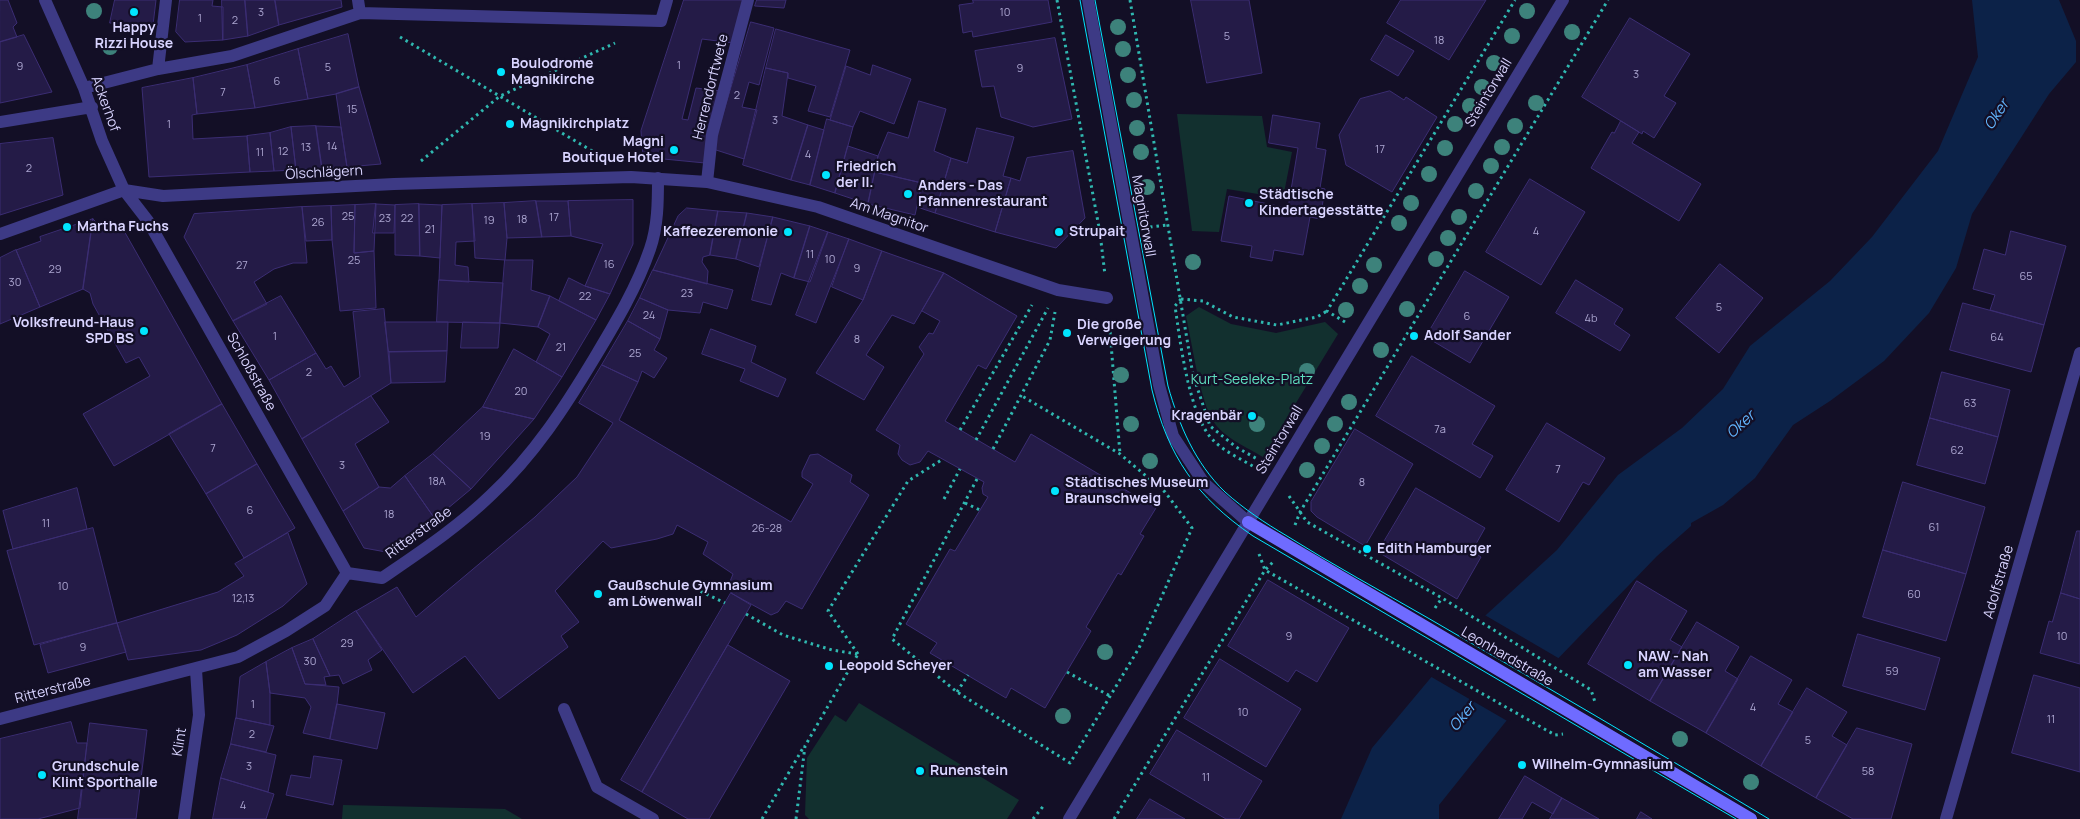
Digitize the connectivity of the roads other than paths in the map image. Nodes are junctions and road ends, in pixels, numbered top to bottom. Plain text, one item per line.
1 (45, 0) edge
2 (166, 0) edge
3 (667, 0) edge
4 (748, 0) edge
5 (1088, 0) edge
6 (1563, 0) edge
7 (359, 6) edge
8 (158, 69) junction
9 (84, 88) junction
10 (92, 107) junction
11 (0, 122) edge
12 (658, 178) junction
13 (707, 182) junction
14 (124, 190) junction
15 (0, 234) edge
16 (1107, 298) road end
17 (2080, 353) edge
18 (1248, 522) junction
19 (347, 573) junction
20 (196, 670) junction
21 (564, 709) dead end
22 (0, 719) edge
23 (184, 819) edge
24 (653, 819) edge
25 (1069, 819) edge
26 (1751, 819) edge
27 (1946, 819) edge

1 - 9 street, Ackerhof
2 - 8 street
3 - 7 street
4 - 13 street, Herrendorftwete
5 - 18 street, Magnitorwall
6 - 18 street, Steintorwall
7 - 8 street
8 - 9 street
9 - 10 street, Ackerhof
10 - 11 street
10 - 14 street, Ackerhof
12 - 13 street, Am Magnitor
12 - 14 street, Ölschlägern
12 - 19 street, Ritterstraße
13 - 16 street, Am Magnitor
14 - 15 street, Ölschlägern
14 - 19 street, Schloßstraße
17 - 27 street, Adolfstraße
18 - 25 street, Steintorwall
18 - 26 street, Leonhardstraße
19 - 20 street, Ritterstraße
20 - 22 street, Ritterstraße
20 - 23 street, Klint
21 - 24 street

